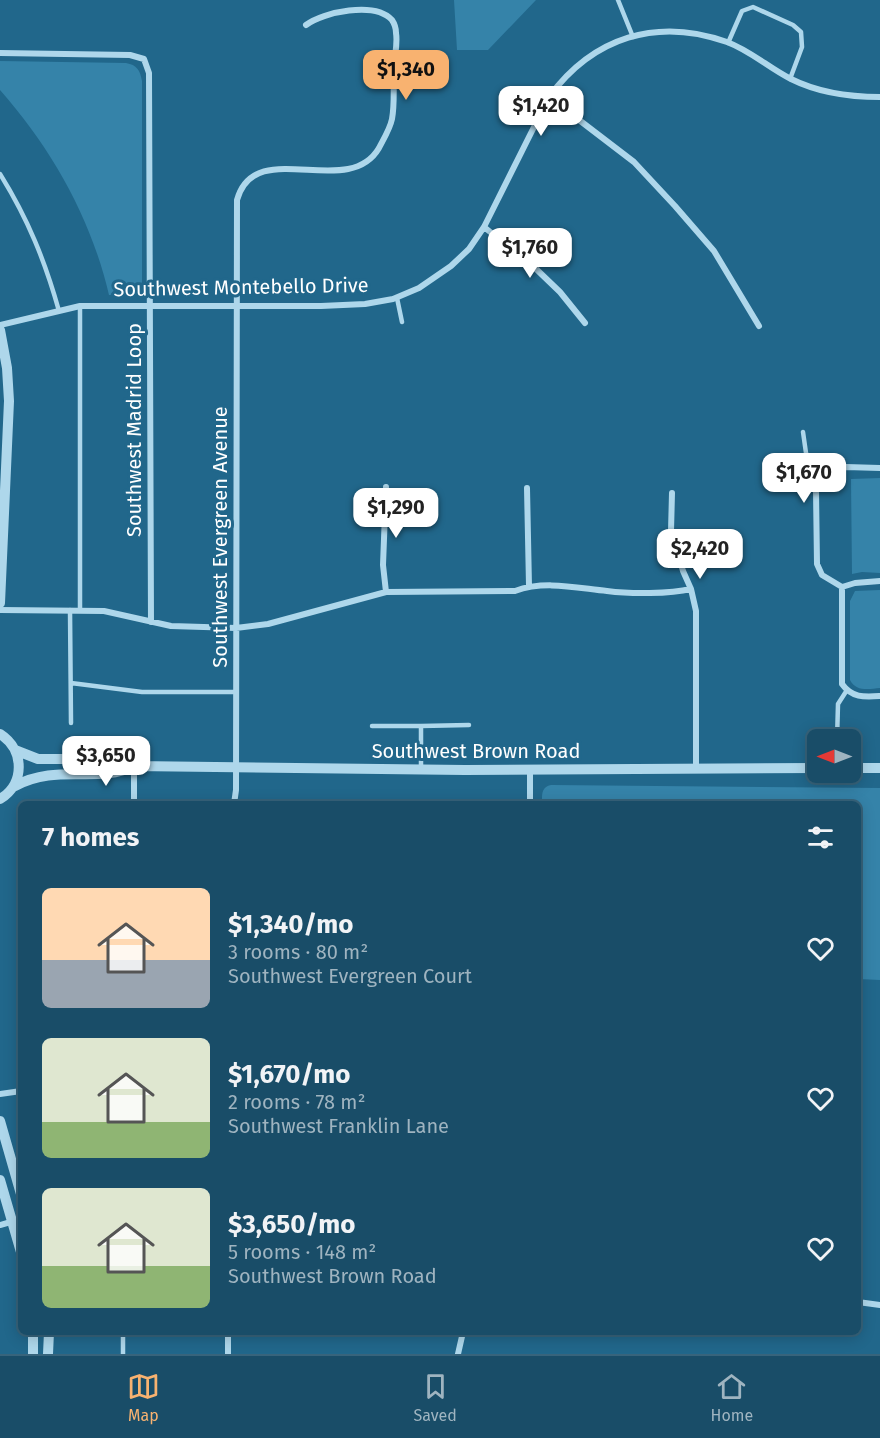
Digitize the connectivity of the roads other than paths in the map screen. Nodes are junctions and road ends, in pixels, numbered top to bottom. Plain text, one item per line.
1 (618, 0) edge
2 (306, 25) dead end
3 (633, 37) junction
4 (728, 43) junction
5 (0, 52) edge
6 (790, 79) junction
7 (549, 97) junction
8 (880, 97) edge
9 (0, 174) edge
10 (484, 227) junction
11 (397, 298) junction
12 (80, 306) junction
13 (151, 306) junction
14 (237, 307) junction
15 (58, 311) junction
16 (402, 322) dead end
17 (585, 323) dead end
18 (0, 325) edge
19 (759, 326) dead end
20 (0, 330) edge
21 (803, 432) dead end
22 (880, 468) edge
23 (820, 479) junction
24 (386, 487) dead end
25 (527, 488) dead end
26 (672, 493) dead end
27 (880, 581) edge
28 (529, 586) junction
29 (842, 586) junction
30 (691, 589) junction
31 (386, 592) junction
32 (0, 603) edge
33 (0, 610) edge
34 (70, 610) junction
35 (80, 610) junction
36 (151, 622) junction
37 (236, 628) junction
38 (70, 683) junction
39 (846, 690) junction
40 (236, 692) junction
41 (880, 696) edge
42 (70, 723) dead end
43 (469, 725) dead end
44 (372, 726) dead end
45 (421, 726) junction
46 (837, 729) edge
47 (1, 732) edge
48 (15, 750) junction
49 (134, 766) junction
50 (236, 768) junction
51 (807, 768) edge
52 (861, 768) edge
53 (880, 768) edge
54 (696, 769) junction
55 (421, 770) junction
56 (530, 770) junction
57 (15, 786) junction
58 (1, 800) edge
59 (134, 801) edge
60 (234, 801) edge
61 (530, 801) edge
62 (18, 1091) edge
63 (0, 1094) edge
64 (0, 1121) edge
65 (0, 1180) edge
66 (18, 1184) edge
67 (17, 1220) edge
68 (0, 1225) edge
69 (861, 1302) edge
70 (880, 1305) edge
71 (33, 1335) edge
72 (49, 1335) edge
73 (123, 1335) edge
74 (228, 1335) edge
75 (462, 1335) edge
76 (33, 1354) edge
77 (48, 1354) edge
78 (123, 1354) edge
79 (228, 1354) edge
80 (458, 1354) edge

1 - 3 lane
2 - 14 street, Southwest Evergreen Avenue
3 - 4 street, Southwest Montebello Drive
3 - 7 street, Southwest Montebello Drive
4 - 6 street, Southwest Montebello Drive
4 - 6 lane
5 - 13 street, Southwest Madrid Loop
6 - 8 street, Southwest Montebello Drive
7 - 10 street, Southwest Montebello Drive
7 - 19 street
9 - 15 lane
10 - 11 street, Southwest Montebello Drive
10 - 17 street
11 - 14 street, Southwest Montebello Drive
11 - 16 lane
12 - 13 street, Southwest Montebello Drive
12 - 15 street, Southwest Montebello Drive
12 - 35 lane
13 - 14 street, Southwest Montebello Drive
13 - 36 street, Southwest Madrid Loop
14 - 37 street, Southwest Evergreen Avenue
15 - 18 street, Southwest Montebello Drive
20 - 32 street
21 - 23 lane
22 - 23 street
23 - 29 street
24 - 31 street
25 - 28 street
26 - 30 street
27 - 29 street
28 - 30 street
28 - 31 street
29 - 39 street
30 - 54 street
31 - 37 street
33 - 34 street
34 - 35 street
34 - 38 lane
35 - 36 street
36 - 37 street
37 - 40 street, Southwest Evergreen Avenue
38 - 40 lane
38 - 42 lane
39 - 41 street
39 - 46 lane
40 - 50 street, Southwest Evergreen Avenue
43 - 45 lane
44 - 45 lane
45 - 55 lane
47 - 48 street
48 - 49 street, Southwest Brown Road
48 - 57 street
49 - 50 street, Southwest Brown Road
49 - 57 street, Southwest Brown Road
49 - 59 street
50 - 55 street, Southwest Brown Road
50 - 60 street, Southwest Evergreen Avenue
51 - 54 street, Southwest Brown Road
52 - 53 street
54 - 56 street, Southwest Brown Road
55 - 56 street, Southwest Brown Road
56 - 61 street
57 - 58 street
62 - 63 street
64 - 66 street
65 - 67 street
67 - 68 street
69 - 70 street
71 - 76 street
72 - 77 street
73 - 78 lane
74 - 79 street
75 - 80 street

